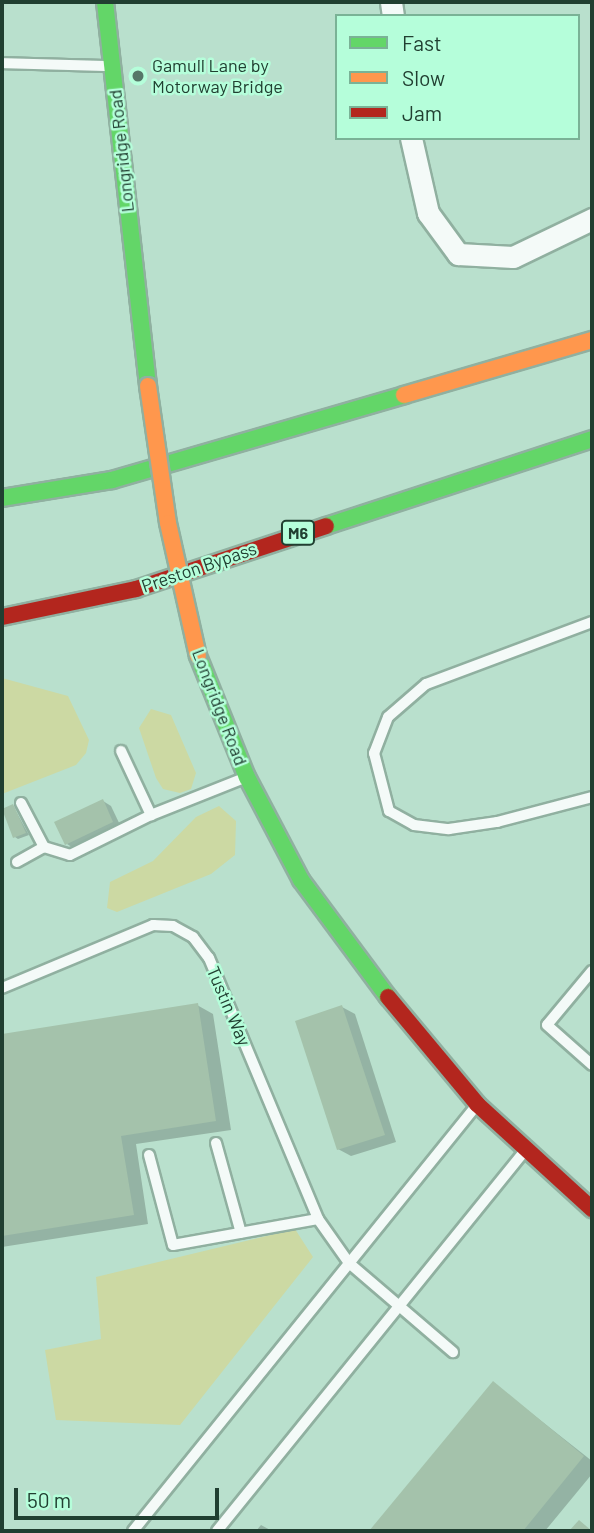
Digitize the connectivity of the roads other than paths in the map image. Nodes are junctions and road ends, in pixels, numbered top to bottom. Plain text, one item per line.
1 (105, 2) edge
2 (2, 63) edge
3 (112, 66) junction
4 (411, 140) edge
5 (592, 219) edge
6 (592, 340) edge
7 (592, 439) edge
8 (2, 498) edge
9 (2, 617) edge
10 (592, 622) edge
11 (121, 751) dead end
12 (247, 777) junction
13 (592, 797) edge
14 (21, 803) dead end
15 (151, 815) junction
16 (44, 847) junction
17 (17, 862) dead end
18 (592, 971) edge
19 (2, 988) edge
20 (592, 1065) edge
21 (477, 1104) junction
22 (216, 1143) dead end
23 (526, 1151) junction
24 (149, 1155) dead end
25 (592, 1209) edge
26 (318, 1219) junction
27 (241, 1233) junction
28 (349, 1263) junction
29 (400, 1306) junction
30 (453, 1352) dead end
31 (133, 1531) edge
32 (217, 1531) edge

1 - 3 main road, Longridge Road
2 - 3 lane
3 - 12 main road, Longridge Road, bridge
4 - 5 street
6 - 8 main road
7 - 9 main road, Preston Bypass / M6
10 - 13 lane
11 - 15 lane
12 - 15 lane
12 - 21 main road, Longridge Road
14 - 16 lane
15 - 16 lane
16 - 17 lane
18 - 20 lane
19 - 26 lane, Tustin Way
21 - 23 main road, Longridge Road
21 - 28 lane
22 - 27 lane
23 - 25 main road, Longridge Road
23 - 29 lane
24 - 27 lane
26 - 27 lane
26 - 28 lane, Tustin Way
28 - 29 lane, Tustin Way
28 - 31 lane
29 - 30 lane, Tustin Way
29 - 32 lane

